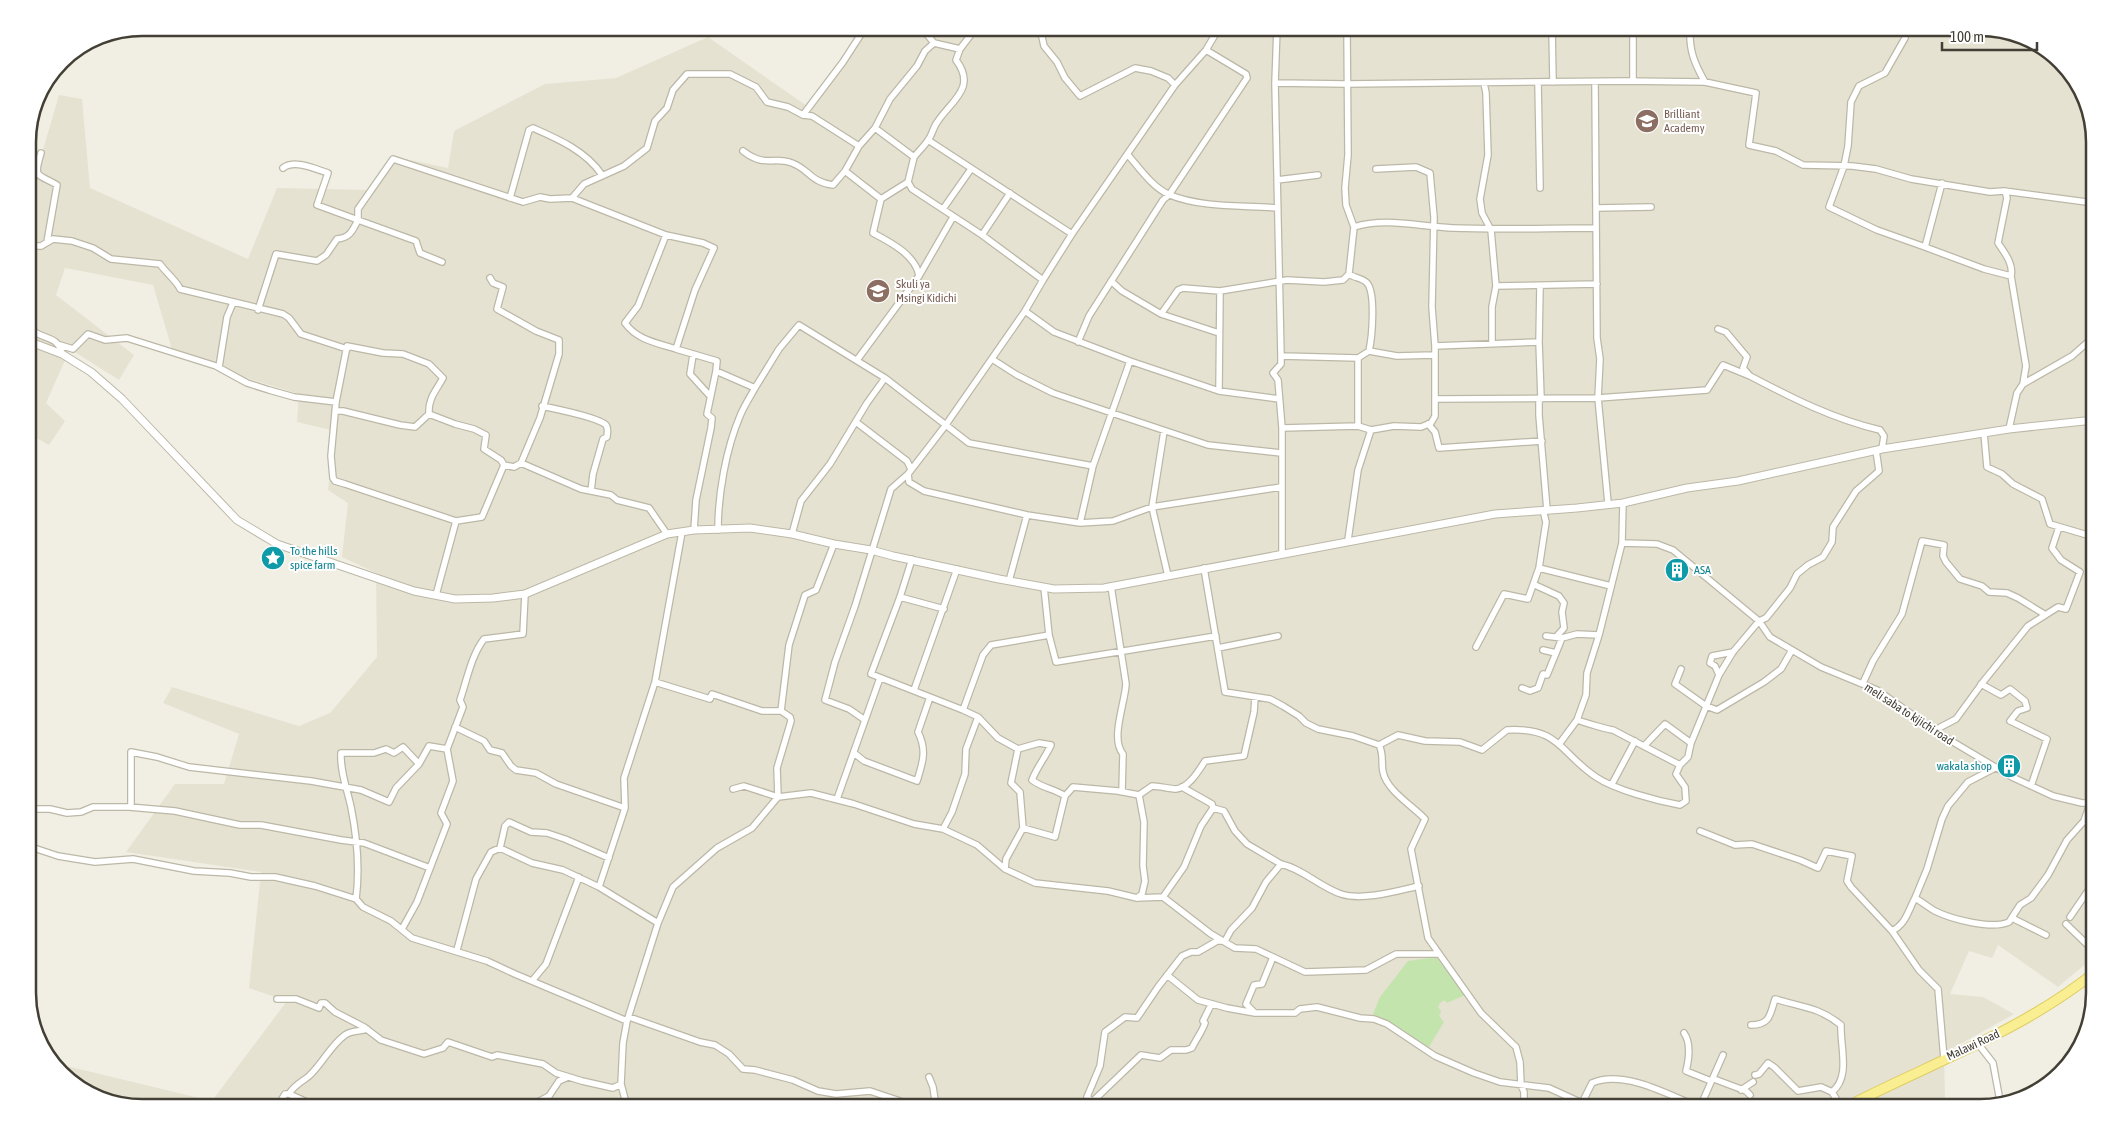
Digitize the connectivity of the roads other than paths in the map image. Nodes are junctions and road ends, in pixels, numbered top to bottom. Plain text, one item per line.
1 (860, 36) edge
2 (928, 36) edge
3 (970, 36) edge
4 (1042, 36) edge
5 (1214, 36) edge
6 (1277, 36) edge
7 (1347, 36) edge
8 (1552, 36) edge
9 (1633, 36) edge
10 (1690, 36) edge
11 (1905, 36) edge
12 (934, 43) junction
13 (960, 49) junction
14 (1206, 50) junction
15 (1634, 81) junction
16 (1538, 82) junction
17 (1553, 82) junction
18 (1596, 82) junction
19 (1705, 82) junction
20 (1275, 83) junction
21 (1484, 83) junction
22 (1346, 84) junction
23 (1175, 86) junction
24 (803, 115) junction
25 (875, 128) junction
26 (928, 140) junction
27 (859, 146) junction
28 (743, 151) dead end
29 (40, 153) dead end
30 (1128, 155) junction
31 (914, 157) junction
32 (1844, 166) junction
33 (283, 168) dead end
34 (971, 169) junction
35 (1376, 169) dead end
36 (844, 171) junction
37 (602, 174) junction
38 (1318, 175) dead end
39 (1277, 180) junction
40 (908, 182) junction
41 (1942, 183) junction
42 (1540, 188) dead end
43 (2005, 191) junction
44 (1010, 193) junction
45 (1169, 195) junction
46 (510, 198) junction
47 (572, 198) junction
48 (882, 199) junction
49 (2086, 202) edge
50 (1651, 207) dead end
51 (1278, 208) junction
52 (1596, 208) junction
53 (943, 209) junction
54 (953, 217) junction
55 (358, 220) junction
56 (1354, 227) junction
57 (1434, 228) junction
58 (1596, 228) junction
59 (1491, 230) junction
60 (1072, 234) junction
61 (666, 235) junction
62 (982, 235) junction
63 (47, 242) junction
64 (36, 246) edge
65 (1925, 247) junction
66 (442, 262) dead end
67 (1349, 274) junction
68 (919, 276) junction
69 (2011, 276) junction
70 (490, 278) dead end
71 (1043, 280) junction
72 (1111, 281) junction
73 (1280, 281) junction
74 (1597, 284) junction
75 (1496, 286) junction
76 (1540, 286) junction
77 (1220, 291) junction
78 (233, 303) junction
79 (258, 310) junction
80 (1025, 311) junction
81 (1161, 314) junction
82 (1718, 329) dead end
83 (36, 333) edge
84 (1219, 333) junction
85 (1078, 342) junction
86 (1492, 342) junction
87 (1539, 342) junction
88 (36, 344) edge
89 (2086, 344) edge
90 (60, 345) junction
91 (1434, 346) junction
92 (347, 349) junction
93 (676, 349) junction
94 (1370, 351) junction
95 (62, 354) junction
96 (693, 355) junction
97 (1434, 355) junction
98 (1281, 356) junction
99 (1358, 358) junction
100 (992, 359) junction
101 (857, 360) junction
102 (1130, 361) junction
103 (219, 367) junction
104 (716, 371) junction
105 (1750, 376) junction
106 (884, 378) junction
107 (2023, 384) junction
108 (755, 388) junction
109 (1219, 391) junction
110 (710, 396) junction
111 (1541, 398) junction
112 (1598, 398) junction
113 (1279, 399) junction
114 (1436, 399) junction
115 (336, 402) junction
116 (542, 406) junction
117 (335, 411) junction
118 (429, 414) junction
119 (1112, 414) junction
120 (2086, 421) edge
121 (856, 422) junction
122 (1428, 424) junction
123 (945, 426) junction
124 (1358, 426) junction
125 (1282, 428) junction
126 (1164, 430) junction
127 (1371, 430) junction
128 (2008, 430) junction
129 (1984, 433) junction
130 (1542, 441) junction
131 (1879, 450) junction
132 (1281, 453) junction
133 (521, 463) junction
134 (504, 464) junction
135 (1093, 466) junction
136 (910, 472) junction
137 (1281, 488) junction
138 (591, 491) junction
139 (1608, 503) junction
140 (1622, 503) junction
141 (1152, 507) junction
142 (1545, 510) junction
143 (1026, 515) junction
144 (456, 521) junction
145 (1080, 523) junction
146 (2060, 527) junction
147 (694, 530) junction
148 (718, 530) junction
149 (682, 532) junction
150 (667, 534) junction
151 (792, 534) junction
152 (2086, 535) edge
153 (1348, 540) junction
154 (1622, 543) junction
155 (834, 544) junction
156 (871, 550) junction
157 (1282, 554) junction
158 (912, 559) junction
159 (1204, 568) junction
160 (1539, 568) junction
161 (957, 569) junction
162 (1168, 576) junction
163 (1008, 581) junction
164 (1534, 585) junction
165 (1111, 586) junction
166 (1611, 586) junction
167 (1044, 587) junction
168 (525, 594) junction
169 (436, 595) junction
170 (900, 597) junction
171 (944, 609) junction
172 (2044, 614) junction
173 (1759, 621) junction
174 (1599, 634) junction
175 (1049, 635) junction
176 (1216, 636) junction
177 (1278, 636) dead end
178 (1546, 636) dead end
179 (1559, 637) junction
180 (1476, 647) dead end
181 (1218, 648) junction
182 (1543, 650) dead end
183 (1792, 650) junction
184 (1122, 651) junction
185 (1733, 652) junction
186 (1556, 653) junction
187 (1681, 669) dead end
188 (1719, 675) junction
189 (880, 678) junction
190 (655, 682) junction
191 (1863, 683) junction
192 (1981, 684) junction
193 (1522, 688) dead end
194 (914, 690) junction
195 (930, 697) junction
196 (1255, 697) junction
197 (1706, 706) junction
198 (963, 710) junction
199 (780, 711) junction
200 (978, 717) junction
201 (866, 720) junction
202 (1577, 720) junction
203 (455, 727) junction
204 (1935, 730) junction
205 (1635, 741) junction
206 (1560, 743) junction
207 (1691, 743) junction
208 (1379, 745) junction
209 (1645, 745) junction
210 (447, 749) junction
211 (1018, 749) junction
212 (854, 753) junction
213 (419, 764) junction
214 (1680, 765) junction
215 (1995, 768) junction
216 (1612, 784) junction
217 (345, 786) junction
218 (2031, 786) junction
219 (1182, 787) junction
220 (733, 790) dead end
221 (1122, 792) junction
222 (1139, 795) junction
223 (1065, 796) junction
224 (778, 797) junction
225 (837, 799) junction
226 (2086, 803) edge
227 (132, 807) junction
228 (625, 808) junction
229 (1213, 808) junction
230 (36, 809) edge
231 (2086, 816) edge
232 (1023, 828) junction
233 (943, 830) junction
234 (1700, 832) dead end
235 (355, 842) junction
236 (500, 848) junction
237 (36, 849) edge
238 (609, 858) junction
239 (1281, 864) junction
240 (430, 868) junction
241 (1005, 869) junction
242 (579, 877) junction
243 (599, 886) junction
244 (1419, 886) junction
245 (2086, 894) edge
246 (1163, 897) junction
247 (1137, 898) junction
248 (1915, 898) junction
249 (356, 899) junction
250 (2070, 917) dead end
251 (2012, 918) junction
252 (658, 923) junction
253 (2066, 924) dead end
254 (402, 929) junction
255 (1892, 930) junction
256 (2046, 935) dead end
257 (1225, 941) junction
258 (2086, 943) edge
259 (457, 950) junction
260 (1438, 954) junction
261 (1273, 957) junction
262 (1168, 975) junction
263 (2086, 979) edge
264 (532, 982) junction
265 (277, 999) dead end
266 (1211, 1005) junction
267 (1255, 1013) junction
268 (628, 1019) junction
269 (1751, 1025) dead end
270 (367, 1029) junction
271 (1684, 1034) dead end
272 (1979, 1045) junction
273 (1723, 1055) dead end
274 (1944, 1059) junction
275 (1755, 1075) dead end
276 (568, 1077) junction
277 (929, 1077) dead end
278 (1996, 1079) junction
279 (1712, 1080) junction
280 (1753, 1082) dead end
281 (621, 1084) junction
282 (1521, 1085) junction
283 (1741, 1090) junction
284 (1832, 1092) junction
285 (289, 1094) junction
286 (1750, 1095) dead end
287 (2002, 1096) edge
288 (1999, 1097) edge
289 (282, 1099) edge
290 (299, 1099) edge
291 (544, 1099) edge
292 (625, 1099) edge
293 (894, 1099) edge
294 (935, 1099) edge
295 (1088, 1099) edge
296 (1095, 1099) edge
297 (1524, 1099) edge
298 (1575, 1099) edge
299 (1584, 1099) edge
300 (1676, 1099) edge
301 (1703, 1099) edge
302 (1836, 1099) edge
303 (1864, 1099) edge

1 - 24 street
2 - 12 street
3 - 13 street
4 - 23 street
5 - 14 street
6 - 20 street
7 - 22 street
8 - 17 street
9 - 15 street
10 - 19 street
11 - 32 street
12 - 13 street
12 - 25 street
13 - 26 street
14 - 23 street
14 - 45 street
15 - 18 street
15 - 19 street
16 - 17 street
16 - 21 street
16 - 42 street
17 - 18 street
18 - 52 street
19 - 32 street
20 - 22 street
20 - 39 street
21 - 22 street
21 - 59 street
22 - 56 street
23 - 30 street
24 - 27 street
24 - 37 street
25 - 27 street
25 - 31 street
26 - 31 street
26 - 34 street
27 - 36 street
28 - 36 street
29 - 63 street
30 - 45 street
30 - 60 street
31 - 40 street
32 - 41 street
32 - 65 street
33 - 55 street
34 - 44 street
34 - 53 street
35 - 57 street
36 - 48 street
37 - 46 street
37 - 47 street
38 - 39 street
39 - 51 street
40 - 48 street
40 - 53 street
41 - 43 street
41 - 65 street
43 - 49 street
43 - 69 street
44 - 60 street
44 - 62 street
45 - 51 street
45 - 72 street
46 - 47 street
46 - 55 street
47 - 61 street
48 - 68 street
50 - 52 street
51 - 73 street
52 - 58 street
53 - 54 street
54 - 62 street
54 - 68 street
55 - 66 street
55 - 79 street
56 - 57 street
56 - 67 street
57 - 59 street
57 - 91 street
58 - 59 street
58 - 74 street
59 - 75 street
60 - 71 street
61 - 93 street
61 - 93 street
62 - 71 street
63 - 64 street
63 - 78 street
65 - 69 street
67 - 73 street
67 - 94 street
68 - 101 street
69 - 107 street
70 - 116 street
71 - 80 street
72 - 81 street
72 - 85 street
73 - 77 street
73 - 98 street
74 - 76 street
74 - 112 street
75 - 76 street
75 - 86 street
76 - 87 street
77 - 81 street
77 - 84 street
78 - 79 street
78 - 103 street
79 - 92 street
80 - 85 street
80 - 100 street
81 - 84 street
82 - 105 street
83 - 90 street
84 - 109 street
85 - 102 street
86 - 87 street
86 - 91 street
87 - 111 street
88 - 95 street
89 - 107 street
90 - 95 street
90 - 103 street
91 - 97 street
92 - 115 street
92 - 118 street
93 - 96 street
94 - 97 street
94 - 99 street
95 - 169 street
96 - 104 street
96 - 110 street
97 - 114 street
98 - 99 street
98 - 113 street
99 - 124 street
100 - 119 street
100 - 123 street
101 - 106 street
101 - 108 street
102 - 109 street
102 - 119 street
103 - 115 street
104 - 108 street
104 - 110 street
105 - 112 street
105 - 131 street
106 - 121 street
106 - 123 street
107 - 128 street
108 - 148 street
109 - 113 street
110 - 147 street
111 - 112 street
111 - 114 street
111 - 130 street
112 - 139 street
113 - 125 street
114 - 122 street
115 - 117 street
116 - 133 street
116 - 138 street
117 - 118 street
117 - 144 street
118 - 134 street
119 - 126 street
119 - 135 street
120 - 128 street
121 - 136 street
121 - 151 street
122 - 127 street
122 - 130 street
123 - 135 street
123 - 136 street
124 - 125 street
124 - 127 street
125 - 132 street
126 - 132 street
126 - 141 street
127 - 153 street
128 - 129 street
129 - 131 street
129 - 146 street
130 - 142 street
131 - 140 street
131 - 173 street
132 - 137 street
133 - 134 street
133 - 138 street
134 - 144 street
135 - 145 street
136 - 143 street
136 - 156 street
137 - 141 street
137 - 157 street
138 - 150 street
139 - 140 street
139 - 142 street
140 - 154 street
141 - 145 street
141 - 162 street
142 - 153 street
142 - 160 street
143 - 145 street
143 - 163 street
144 - 169 street
146 - 152 street
146 - 172 street
147 - 148 street
147 - 149 street
148 - 151 street
149 - 150 street
149 - 190 street
150 - 168 street
151 - 155 street
153 - 157 street
154 - 166 street
154 - 173 street, meli saba to kijichi road
155 - 156 street
155 - 199 street
156 - 158 street
156 - 201 street
157 - 159 street
158 - 161 street
158 - 170 street
159 - 162 street
159 - 176 street
160 - 164 street
160 - 166 street
161 - 163 street
161 - 171 street
162 - 165 street
163 - 167 street
164 - 179 street
164 - 180 street
165 - 167 street
165 - 184 street
166 - 174 street
167 - 175 street
168 - 169 street
168 - 203 street
170 - 171 street
170 - 189 street
171 - 194 street
172 - 191 street
172 - 192 street
173 - 183 street, meli saba to kijichi road
173 - 185 street
174 - 179 street
174 - 202 street
175 - 184 street
175 - 198 street
176 - 181 street
176 - 184 street
177 - 181 street
178 - 179 street
179 - 186 street
181 - 196 street
182 - 186 street
183 - 191 street, meli saba to kijichi road
183 - 197 street
184 - 221 street
185 - 188 street
185 - 188 street
186 - 193 street
187 - 197 street
188 - 197 street
189 - 194 street
189 - 201 street
190 - 199 street
190 - 228 street
191 - 204 street, meli saba to kijichi road
192 - 204 street
192 - 218 street
194 - 195 street
195 - 198 street
195 - 212 street
196 - 208 street
196 - 219 street
197 - 207 street
198 - 200 street
199 - 224 street
200 - 211 street
200 - 233 street
201 - 212 street
202 - 205 street
202 - 206 street
203 - 210 street
203 - 228 street
204 - 215 street, meli saba to kijichi road
205 - 209 street
205 - 216 street
206 - 208 street
206 - 216 street
207 - 209 street
207 - 214 street
208 - 244 street
209 - 214 street
210 - 213 street
210 - 240 street
211 - 223 street
211 - 232 street
212 - 225 street
213 - 217 street
213 - 217 street
214 - 216 street
215 - 218 street, meli saba to kijichi road
215 - 248 street
217 - 227 street
217 - 235 street
218 - 226 street, meli saba to kijichi road
219 - 222 street
219 - 229 street
220 - 224 street
221 - 222 street
221 - 223 street
222 - 247 street
223 - 232 street
224 - 225 street
224 - 252 street
225 - 233 street
227 - 230 street
227 - 235 street
228 - 238 street
229 - 239 street
229 - 246 street
231 - 251 street
232 - 241 street
233 - 241 street
234 - 255 street
235 - 240 street
235 - 249 street
236 - 238 street
236 - 242 street
236 - 259 street
237 - 249 street
238 - 243 street
239 - 244 street
239 - 257 street
240 - 254 street
241 - 247 street
242 - 243 street
242 - 264 street
243 - 252 street
244 - 260 street
245 - 250 street
246 - 247 street
246 - 257 street
248 - 251 street
248 - 255 street
249 - 254 street
251 - 256 street
252 - 268 street
253 - 258 street
254 - 259 street
255 - 274 street
257 - 261 street
257 - 262 street
259 - 264 street
260 - 261 street
260 - 282 street
261 - 267 street
262 - 266 street
262 - 295 street
263 - 272 main road, Malawi Road
264 - 268 street
265 - 270 street
266 - 267 street
266 - 296 street
267 - 282 street
268 - 281 street
268 - 293 street
269 - 284 street
270 - 276 street
270 - 285 street
271 - 279 street
272 - 274 main road, Malawi Road
272 - 278 street
273 - 279 street
274 - 303 main road, Malawi Road
275 - 284 street
276 - 281 street
276 - 291 street
277 - 294 street
278 - 287 street
278 - 288 street
279 - 283 street
279 - 301 street
280 - 283 street
281 - 292 street
282 - 297 street
282 - 298 street
283 - 286 street
284 - 302 street
285 - 289 street
285 - 290 street
299 - 300 street

